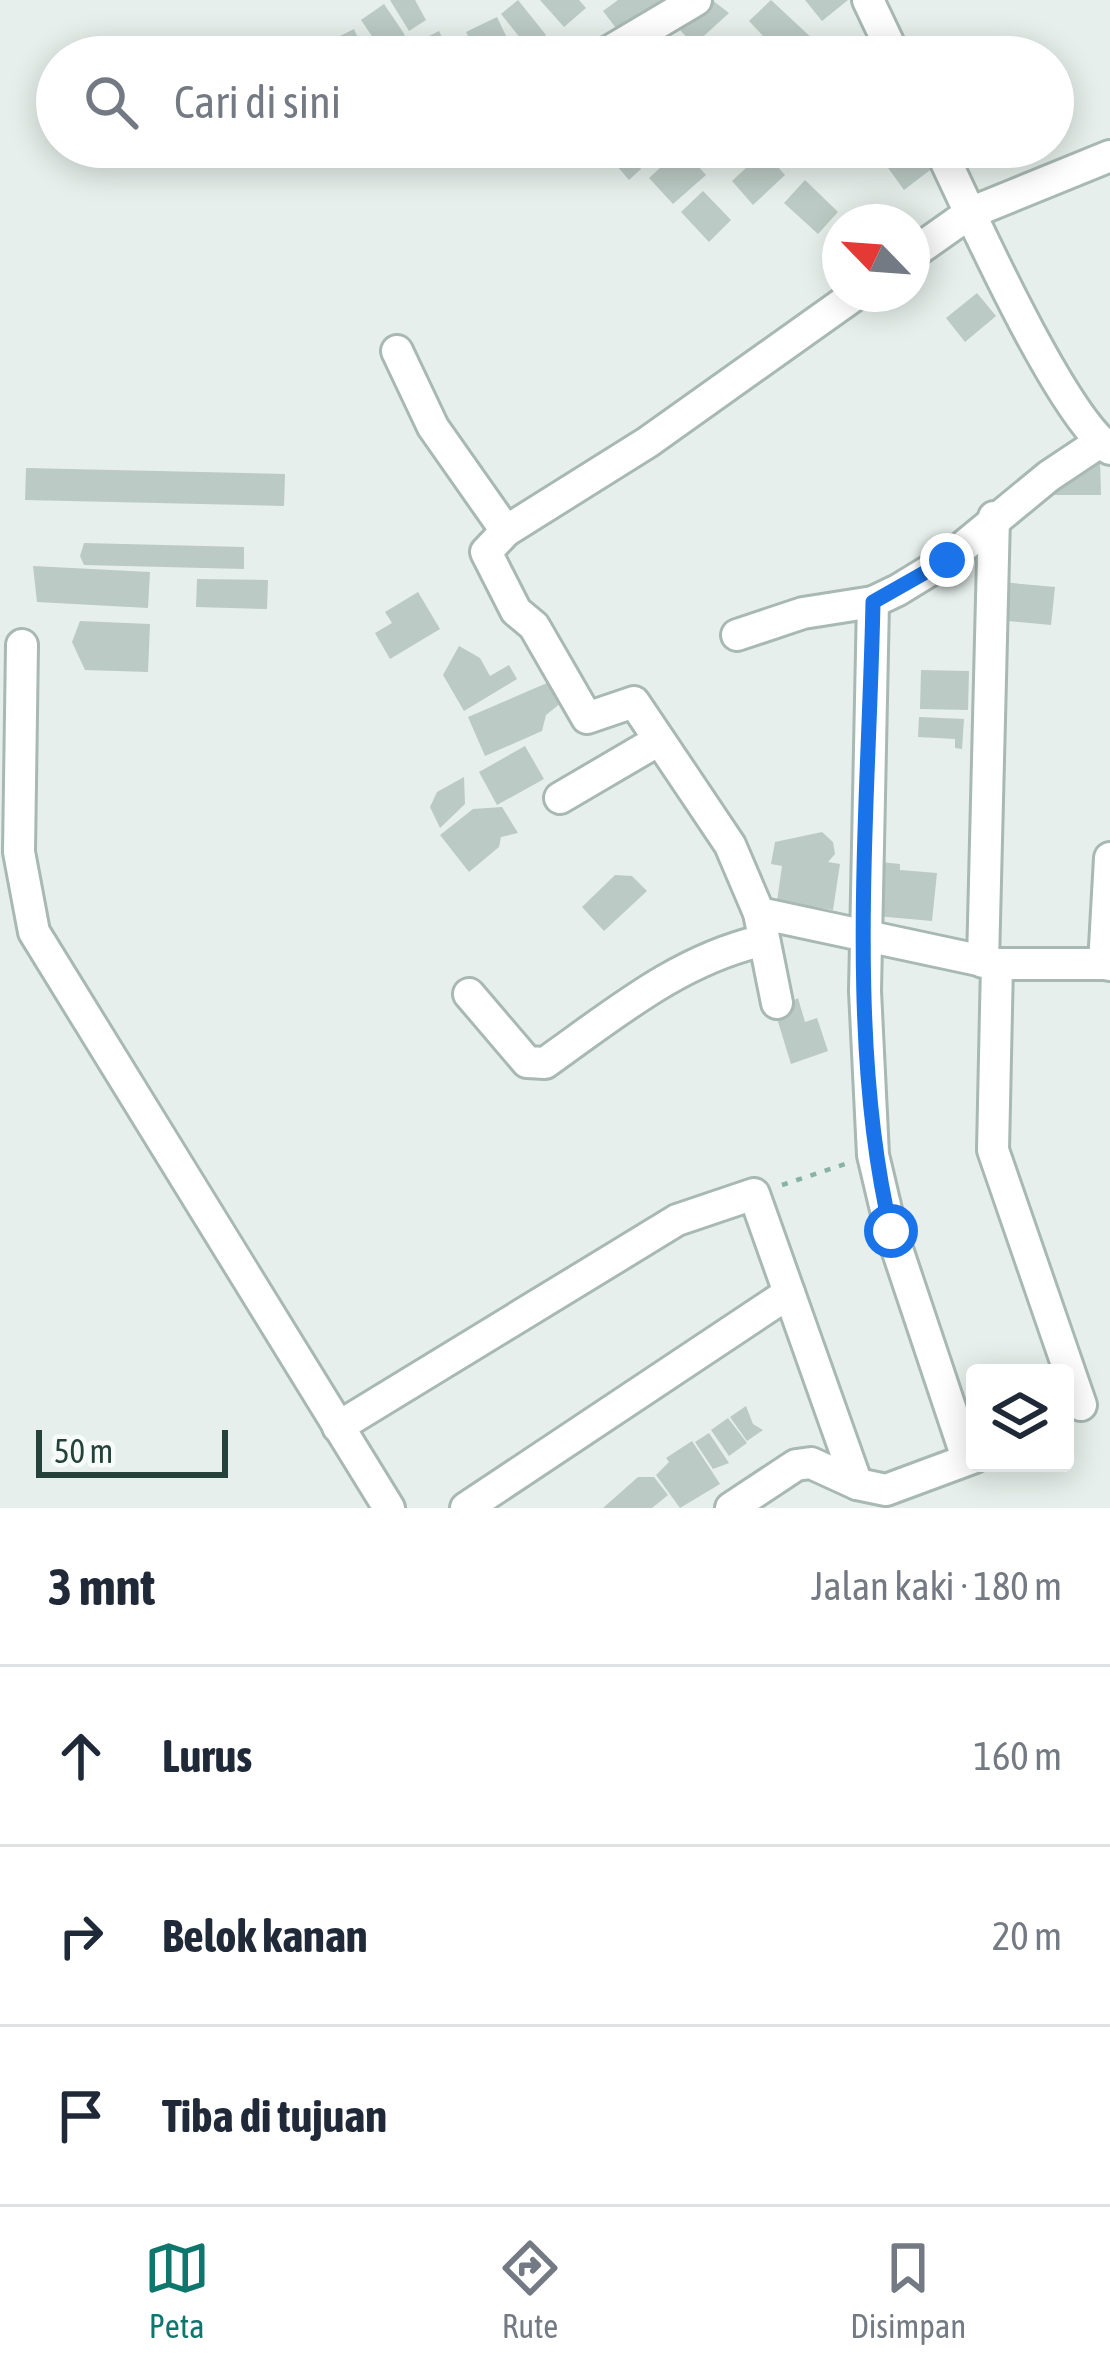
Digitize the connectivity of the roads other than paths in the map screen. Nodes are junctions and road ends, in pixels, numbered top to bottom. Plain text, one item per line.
1 (696, 0) edge
2 (868, 0) edge
3 (635, 36) edge
4 (886, 36) edge
5 (1110, 156) edge
6 (948, 168) edge
7 (970, 213) junction
8 (930, 241) edge
9 (831, 312) edge
10 (397, 351) dead end
11 (1105, 446) edge
12 (994, 517) junction
13 (506, 531) junction
14 (873, 602) junction
15 (737, 634) dead end
16 (22, 645) dead end
17 (659, 740) junction
18 (560, 798) dead end
19 (1110, 858) edge
20 (760, 927) junction
21 (867, 934) junction
22 (990, 963) junction
23 (1107, 964) edge
24 (469, 994) dead end
25 (777, 1003) dead end
26 (789, 1293) junction
27 (1086, 1406) edge
28 (338, 1426) junction
29 (966, 1444) edge
30 (966, 1460) edge
31 (856, 1484) junction
32 (388, 1508) edge
33 (466, 1508) edge
34 (731, 1508) edge

1 - 3 street
2 - 4 street
5 - 7 street
6 - 7 street
7 - 8 street
7 - 11 street
9 - 13 street
10 - 13 street
11 - 12 street
12 - 14 street
12 - 22 street
13 - 17 street
14 - 15 street
14 - 21 street
16 - 28 street
17 - 18 street
17 - 20 street
19 - 23 street
20 - 21 street
20 - 24 street
20 - 25 street
21 - 22 street
21 - 29 street
22 - 23 street
22 - 27 street
26 - 28 street
26 - 31 street
26 - 33 street
28 - 32 street
30 - 31 street
31 - 34 street

